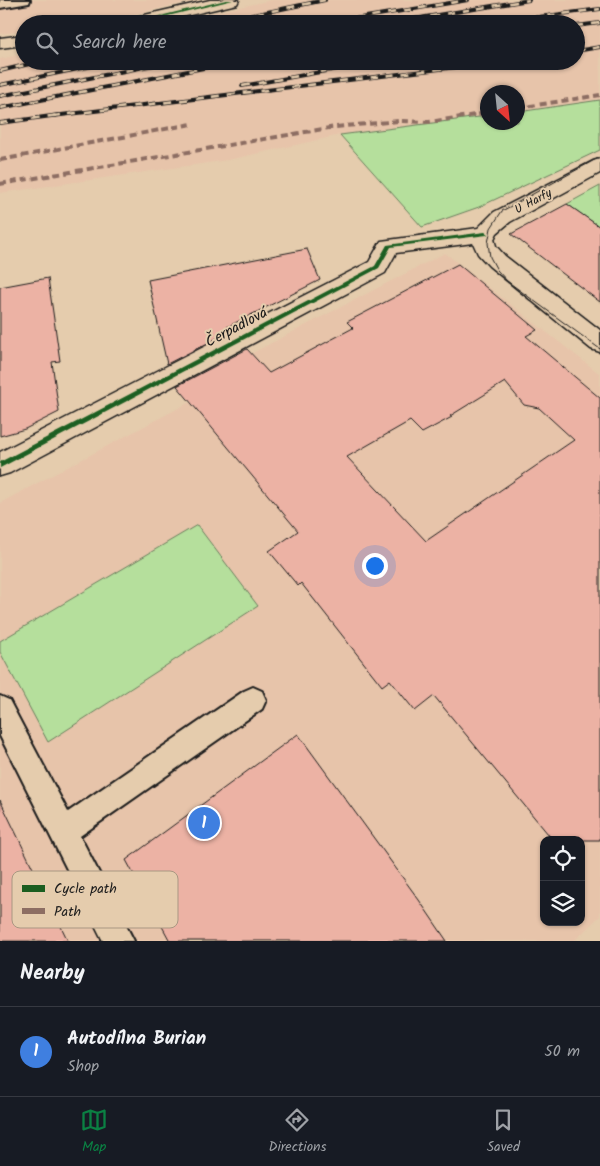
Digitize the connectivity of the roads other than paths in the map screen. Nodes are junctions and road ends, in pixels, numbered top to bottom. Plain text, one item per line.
1 (24, 0) edge
2 (231, 0) edge
3 (0, 4) edge
4 (167, 15) edge
5 (15, 41) edge
6 (0, 43) edge
7 (600, 165) edge
8 (486, 242) junction
9 (600, 343) edge
10 (0, 465) edge
11 (253, 700) dead end
12 (0, 709) edge
13 (63, 832) junction
14 (83, 871) edge
15 (112, 928) edge
16 (119, 941) edge

1 - 3 lane
2 - 4 street
5 - 6 street
7 - 8 street, U Harfy
8 - 9 street
8 - 10 street, Čerpadlová
11 - 13 lane
12 - 13 lane
13 - 14 lane
15 - 16 lane

